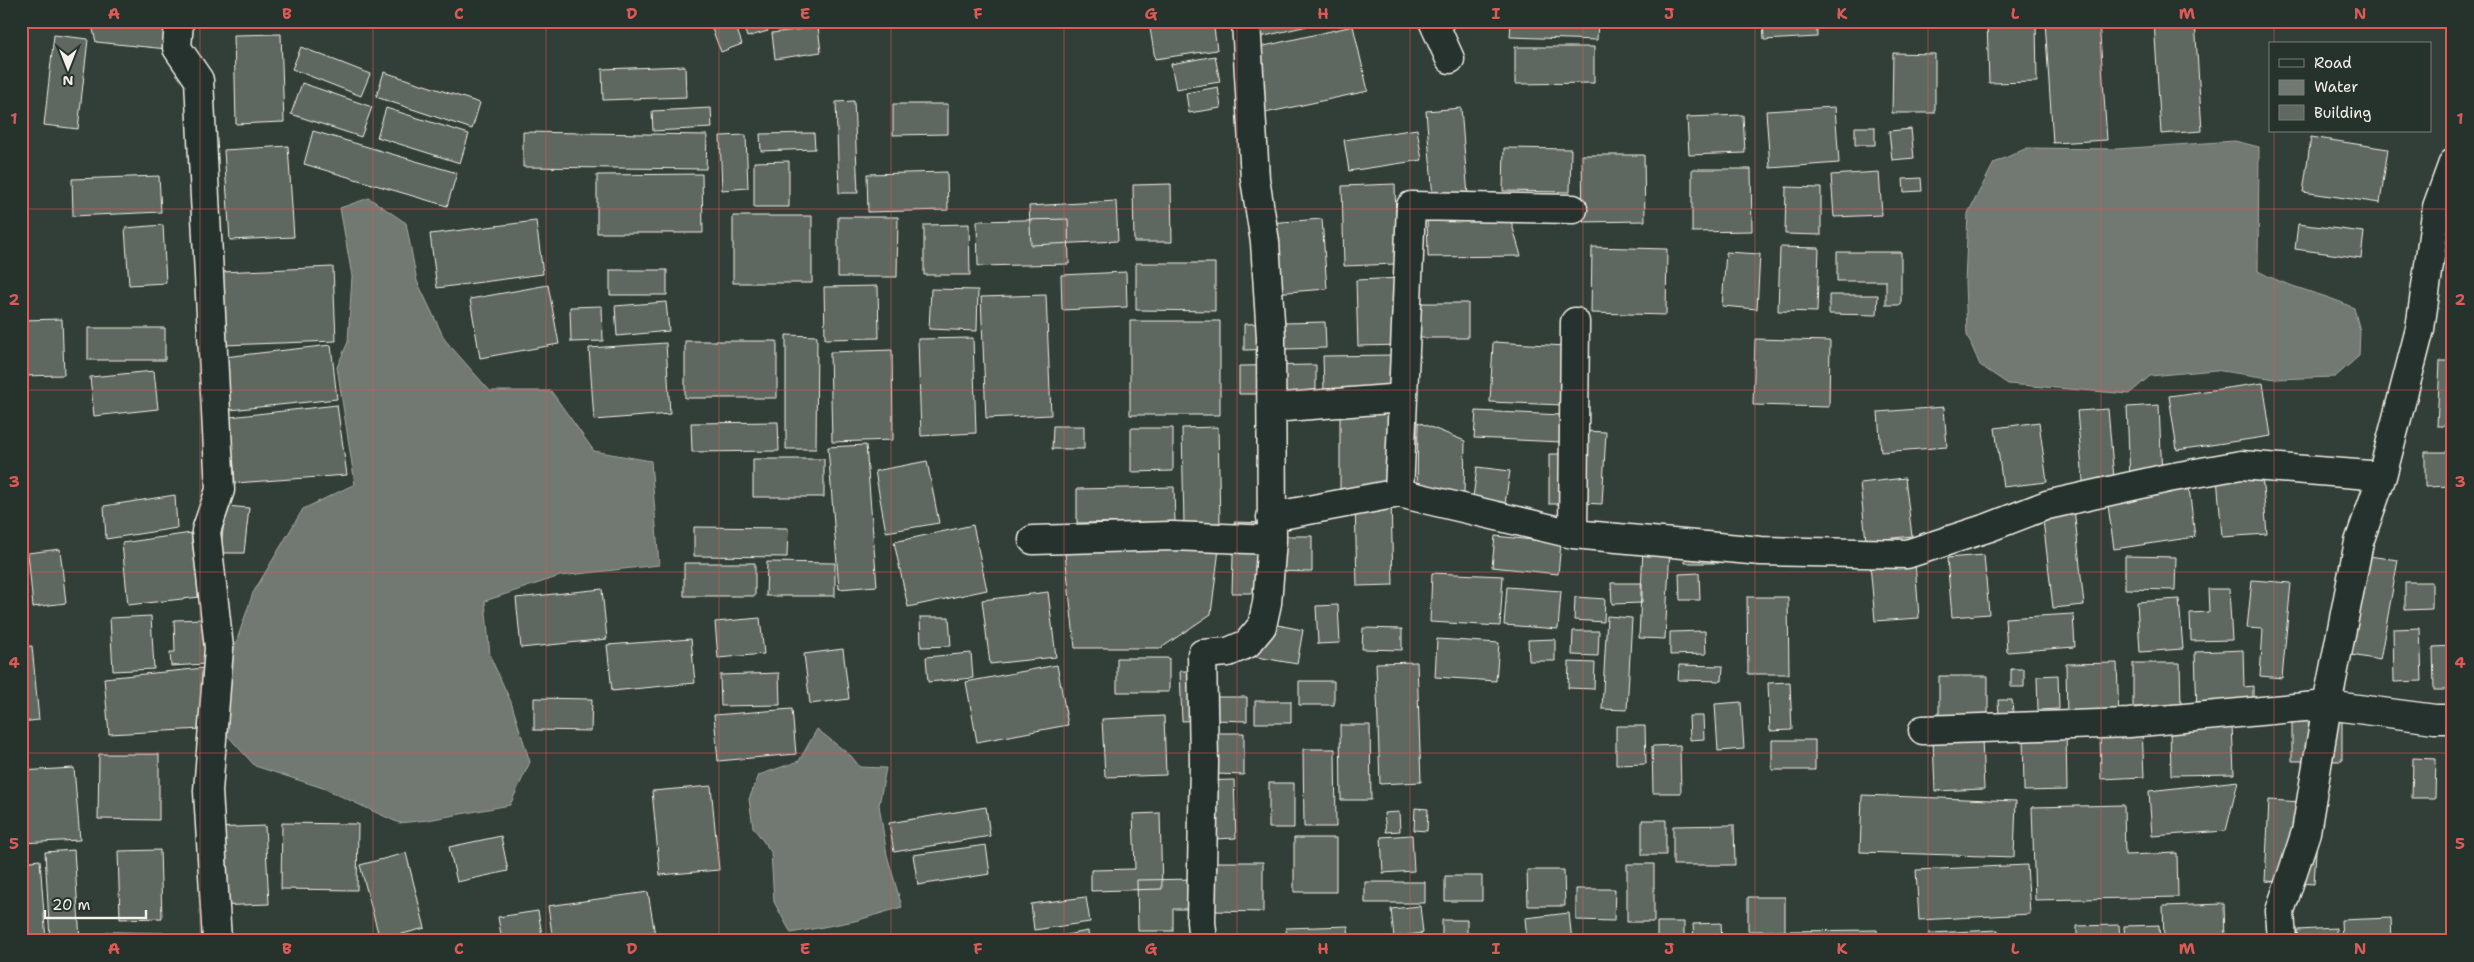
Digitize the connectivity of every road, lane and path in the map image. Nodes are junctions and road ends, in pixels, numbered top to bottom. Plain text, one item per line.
1 (179, 21) edge
2 (1246, 21) edge
3 (1433, 21) edge
4 (1450, 59) dead end
5 (2453, 163) edge
6 (1573, 208) dead end
7 (1575, 322) dead end
8 (1403, 398) junction
9 (1272, 408) junction
10 (2382, 476) junction
11 (1399, 493) junction
12 (1272, 529) junction
13 (1573, 534) junction
14 (1034, 540) dead end
15 (2327, 705) junction
16 (2453, 719) edge
17 (1923, 730) dead end
18 (217, 941) edge
19 (1203, 941) edge
20 (2282, 941) edge

1 - 18 street
2 - 9 street
3 - 4 street
5 - 10 street
6 - 8 street
7 - 13 street
8 - 9 street
8 - 11 street
9 - 12 street
10 - 13 street
10 - 15 street
11 - 12 street
11 - 13 street
12 - 14 street
12 - 19 street
15 - 16 street
15 - 17 street
15 - 20 street

